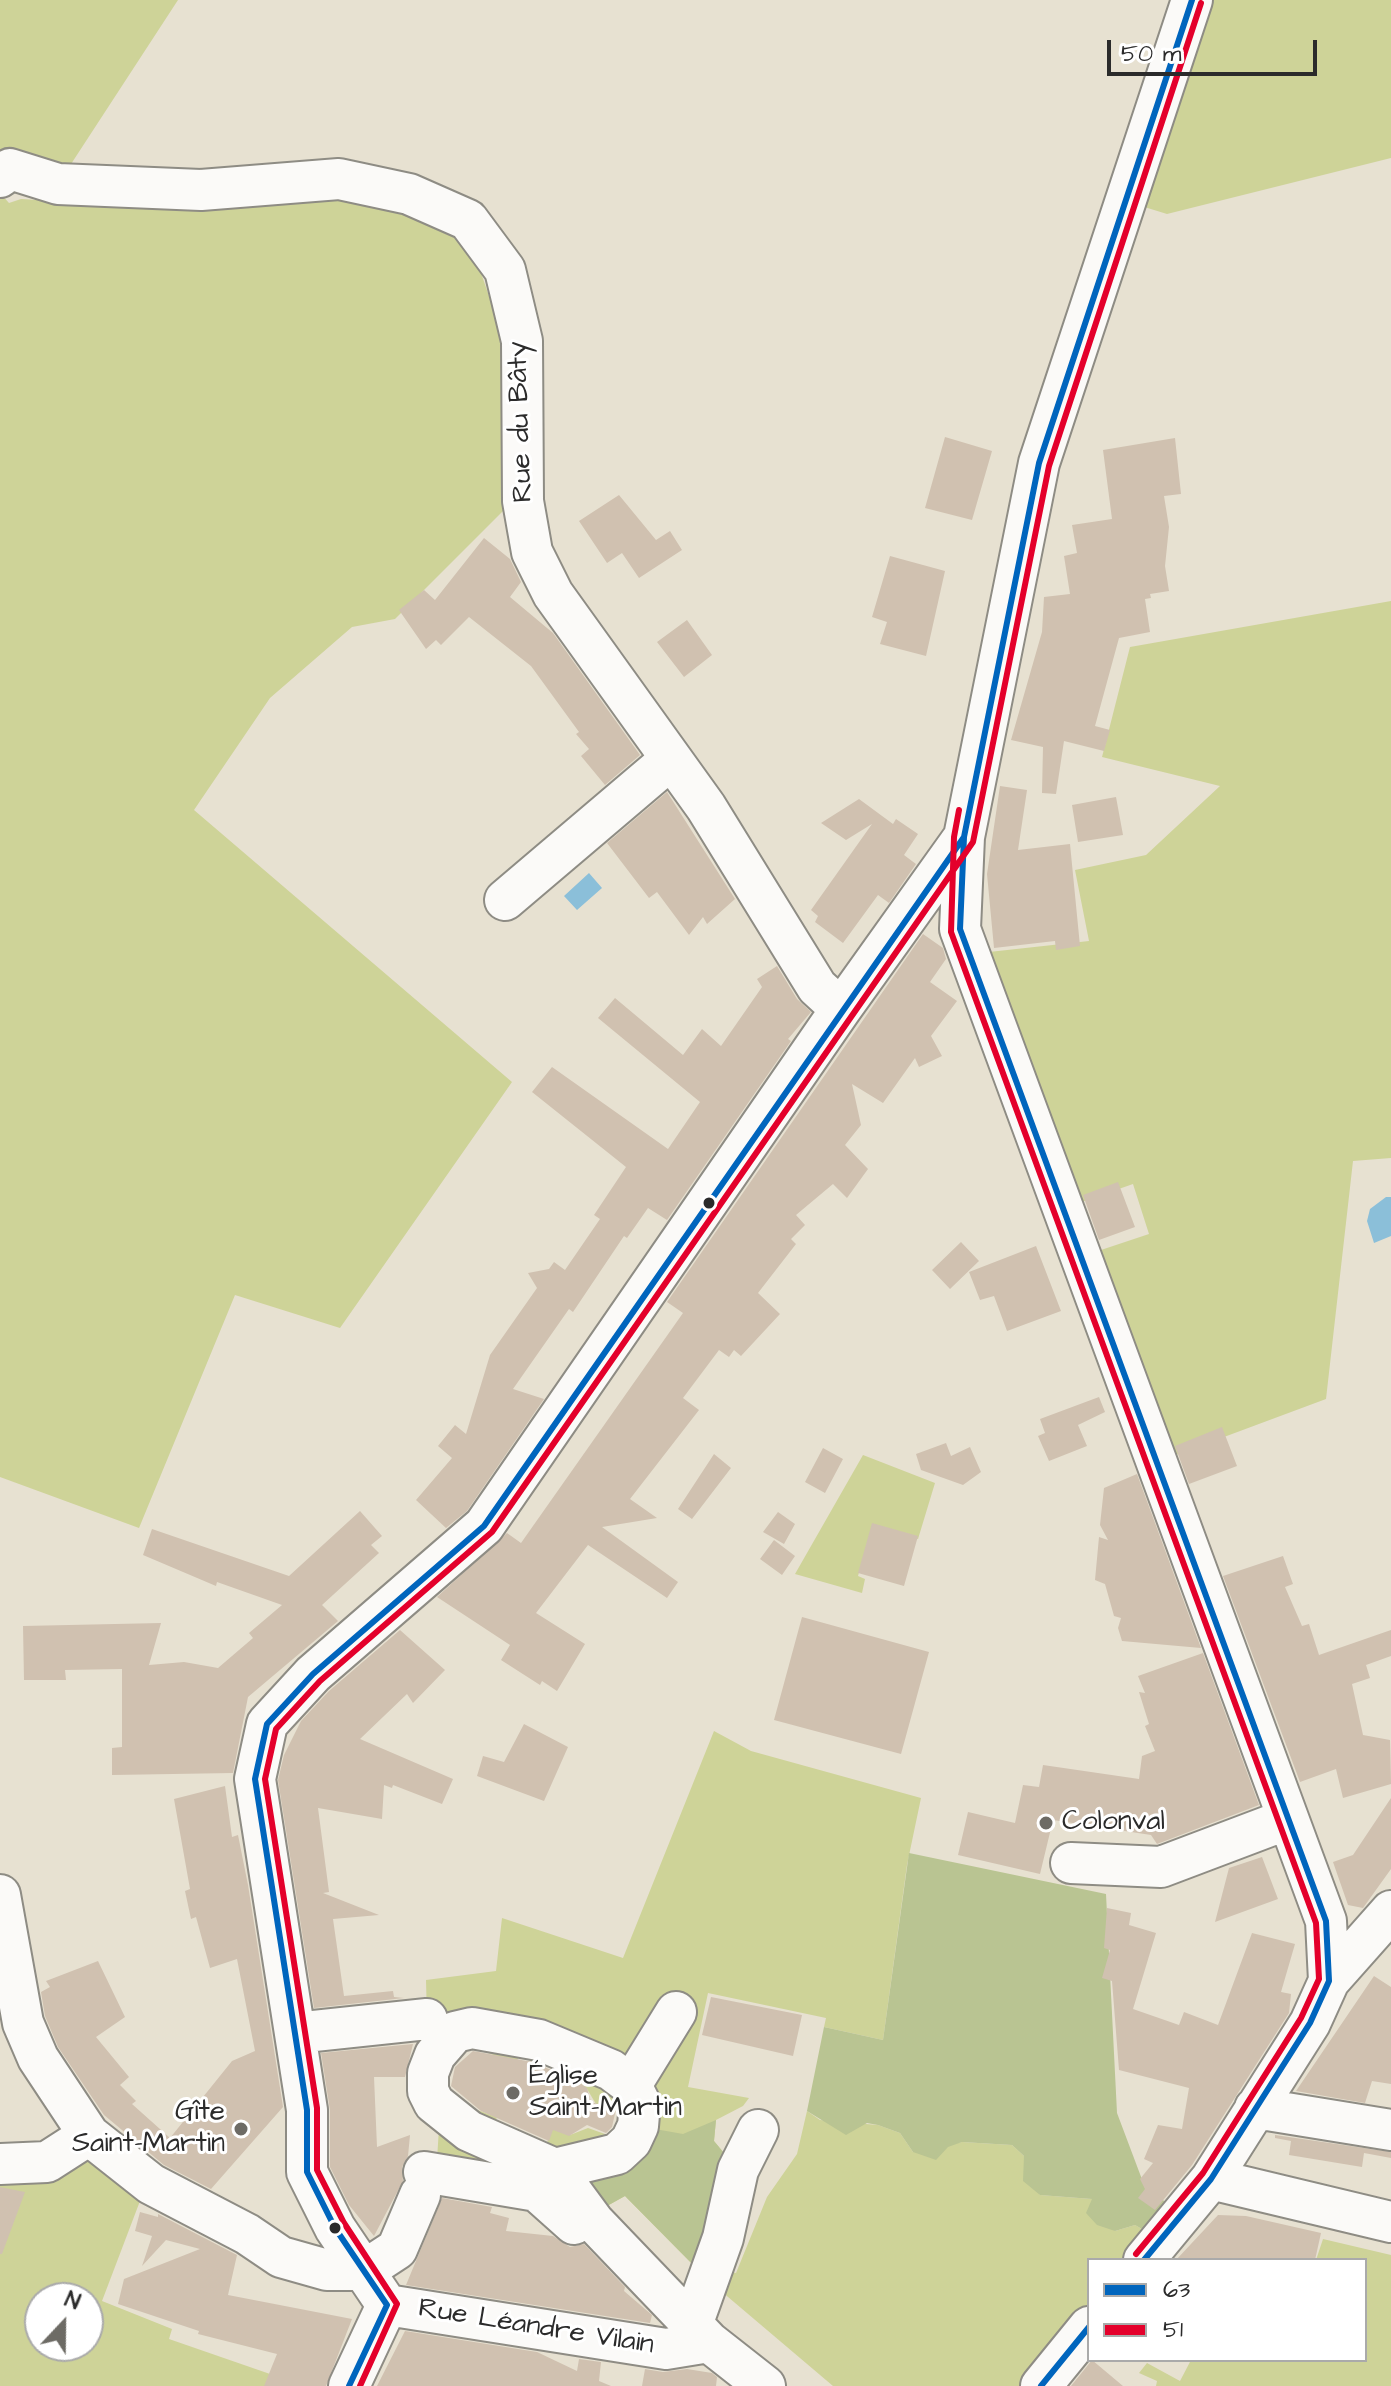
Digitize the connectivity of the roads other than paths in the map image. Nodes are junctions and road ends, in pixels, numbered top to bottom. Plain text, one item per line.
1 (1192, 0) edge
2 (5, 173) edge
3 (671, 759) junction
4 (964, 837) junction
5 (505, 900) dead end
6 (841, 1009) junction
7 (1288, 1819) junction
8 (1071, 1863) dead end
9 (0, 1895) edge
10 (1391, 1911) edge
11 (1329, 1981) junction
12 (676, 2012) dead end
13 (427, 2019) dead end
14 (295, 2033) junction
15 (631, 2085) junction
16 (1255, 2108) junction
17 (758, 2130) dead end
18 (1391, 2130) edge
19 (89, 2135) junction
20 (0, 2164) edge
21 (555, 2169) junction
22 (1211, 2179) junction
23 (591, 2219) junction
24 (1391, 2222) edge
25 (1146, 2258) edge
26 (365, 2270) junction
27 (387, 2305) junction
28 (1087, 2329) edge
29 (701, 2333) junction
30 (349, 2386) edge
31 (765, 2386) edge
32 (1041, 2386) edge

1 - 4 street
2 - 3 street, Rue du Bâty
3 - 5 street
3 - 6 street, Rue du Bâty
4 - 6 street
4 - 7 street
6 - 14 street
7 - 8 street
7 - 11 street
9 - 19 street
10 - 11 street
11 - 16 street
12 - 15 street
13 - 14 street
14 - 26 street
15 - 21 street
15 - 21 street
16 - 18 street
16 - 22 street
17 - 29 street
19 - 20 street
19 - 26 street
21 - 23 street
22 - 24 street
22 - 25 street
23 - 26 street
23 - 29 street
26 - 27 street
27 - 29 street, Rue Léandre Vilain
27 - 30 street
28 - 32 street
29 - 31 street

